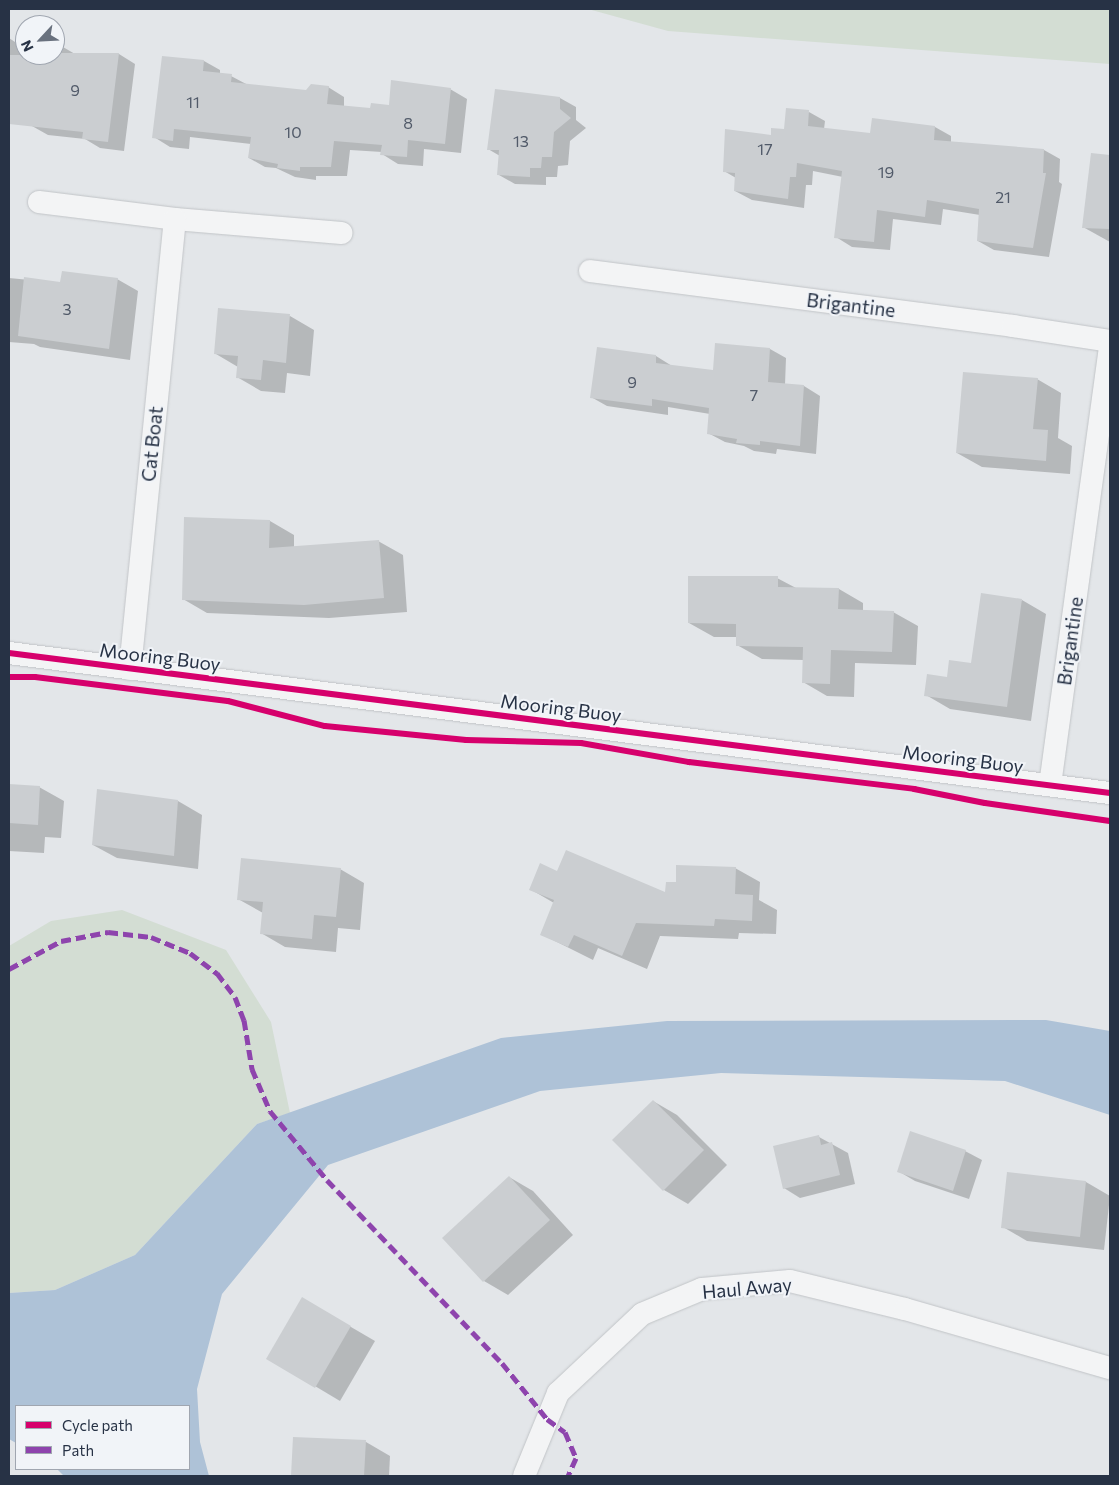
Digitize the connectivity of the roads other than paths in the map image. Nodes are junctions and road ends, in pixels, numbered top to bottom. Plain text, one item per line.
1 (39, 202) dead end
2 (175, 219) junction
3 (341, 233) dead end
4 (590, 271) dead end
5 (1110, 341) edge
6 (1110, 349) edge
7 (9, 654) edge
8 (130, 669) junction
9 (1050, 785) junction
10 (1110, 793) edge
11 (1110, 1368) edge
12 (524, 1476) edge

1 - 2 street
2 - 3 street
2 - 8 street, Cat Boat
4 - 5 street, Brigantine
6 - 9 street, Brigantine
7 - 8 street, Mooring Buoy
8 - 9 street, Mooring Buoy
9 - 10 street, Mooring Buoy
11 - 12 street, Haul Away

